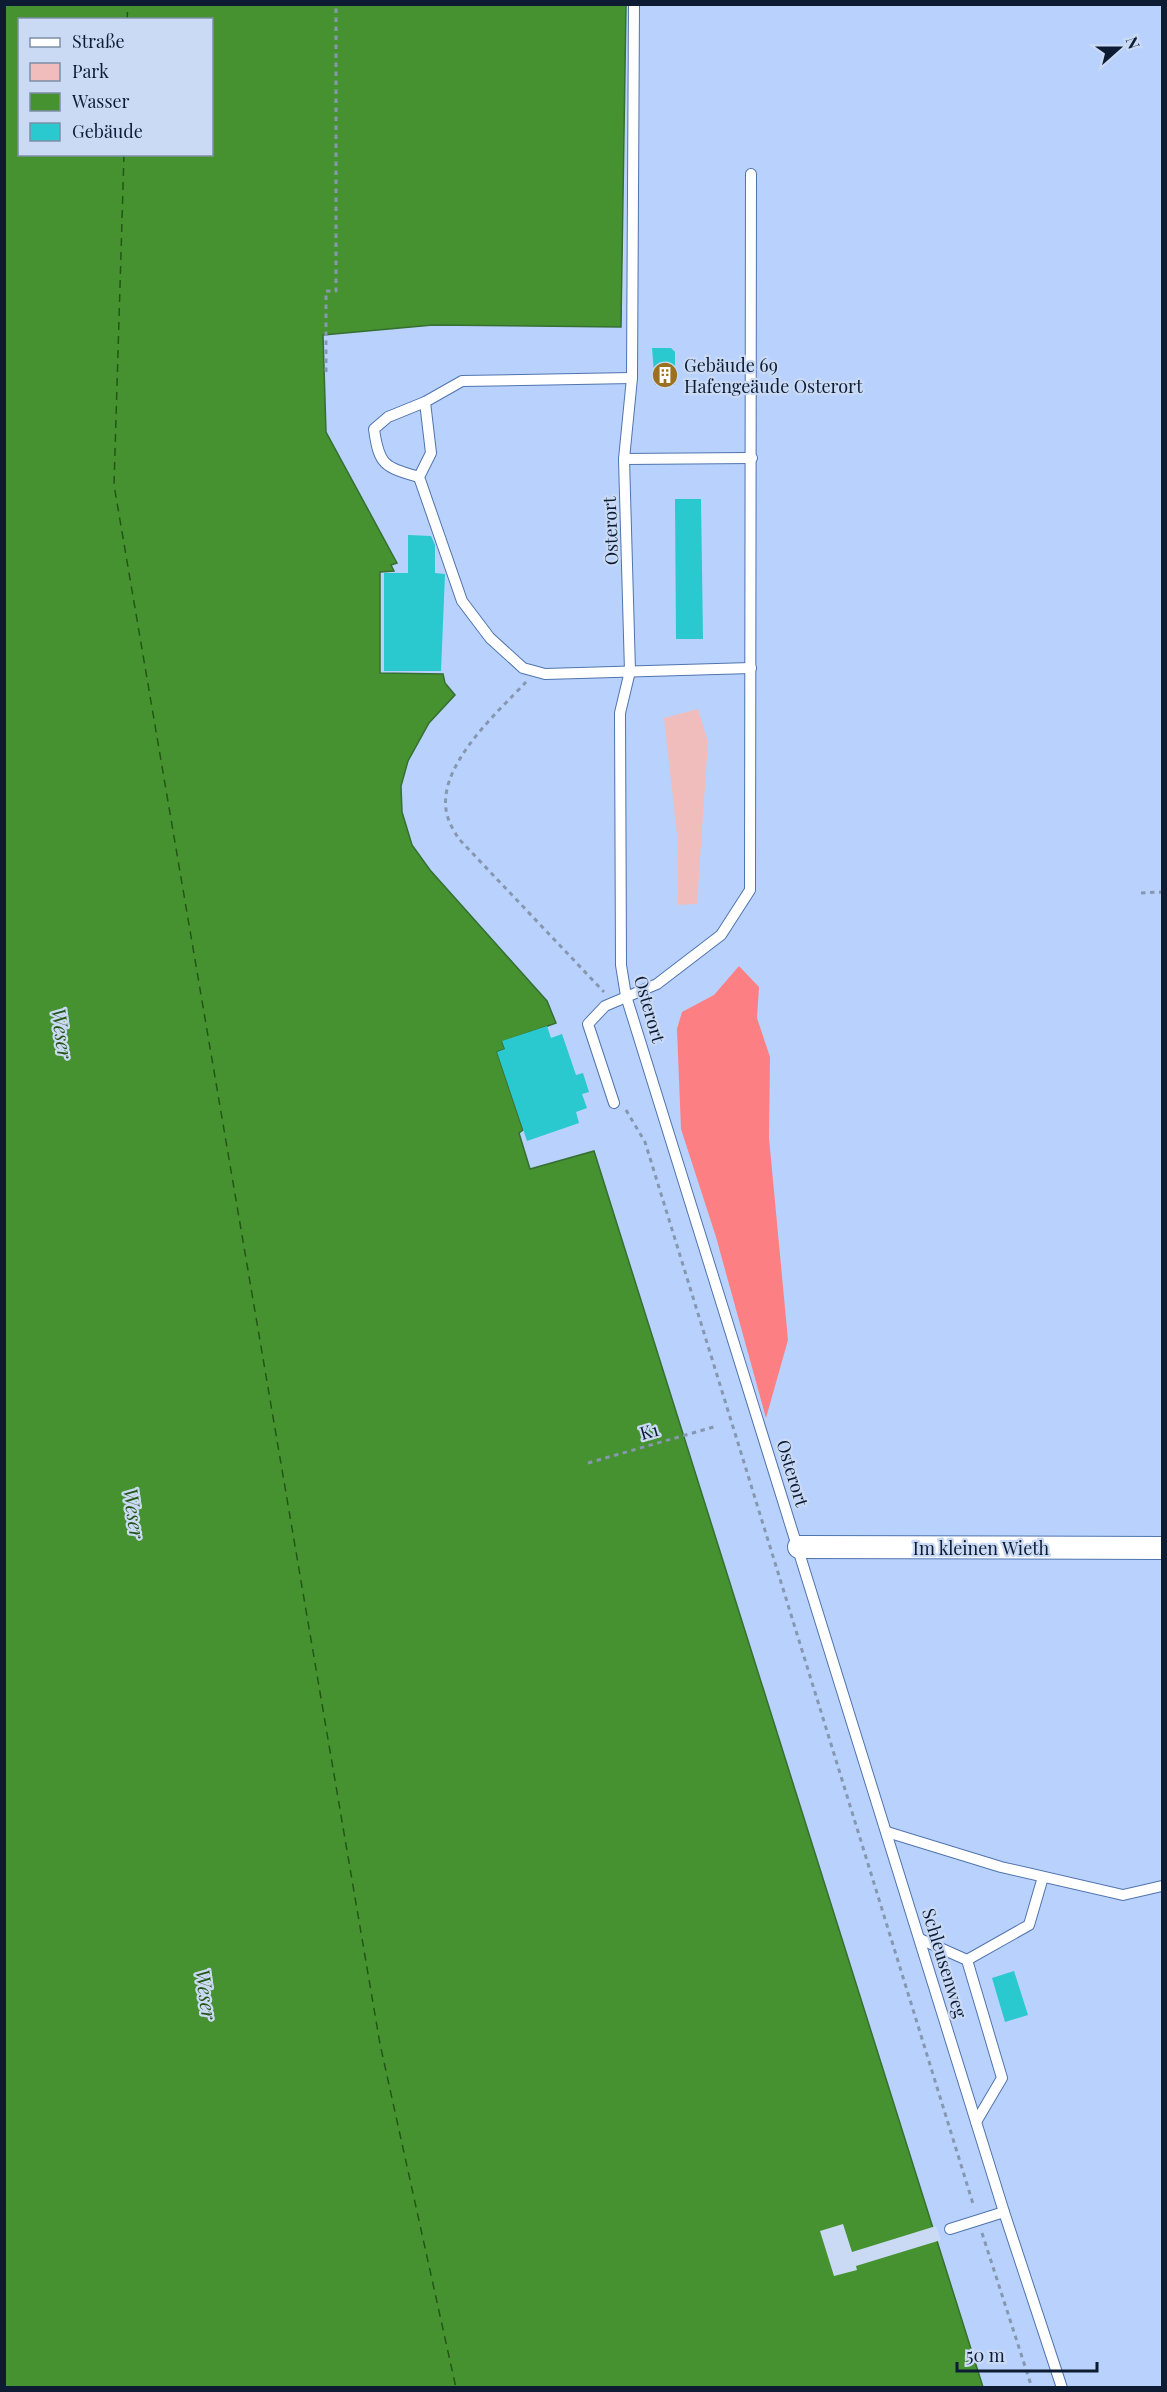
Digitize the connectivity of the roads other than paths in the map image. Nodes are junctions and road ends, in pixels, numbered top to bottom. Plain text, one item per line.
1 (634, 4) edge
2 (751, 174) dead end
3 (632, 378) junction
4 (425, 402) junction
5 (752, 458) junction
6 (624, 459) junction
7 (419, 477) junction
8 (751, 668) junction
9 (630, 671) junction
10 (626, 996) junction
11 (614, 1103) road end
12 (799, 1547) junction
13 (1162, 1548) edge
14 (887, 1832) junction
15 (1042, 1877) junction
16 (1162, 1886) edge
17 (920, 1939) junction
18 (967, 1960) junction
19 (976, 2121) junction
20 (1004, 2212) junction
21 (950, 2229) dead end
22 (1062, 2388) edge

1 - 3 lane, Osterort
2 - 5 lane
3 - 4 lane
3 - 6 lane, Osterort
4 - 7 lane
4 - 7 lane
5 - 6 lane
5 - 8 lane
6 - 9 lane, Osterort
7 - 9 lane
8 - 9 lane
8 - 10 lane
9 - 10 lane, Osterort
10 - 11 lane
10 - 12 lane, Osterort
12 - 13 street, Im kleinen Wieth
12 - 14 lane, Schleusenweg
14 - 15 lane
14 - 17 lane, Schleusenweg
15 - 16 lane
15 - 18 lane
17 - 18 lane
17 - 19 lane, Schleusenweg
18 - 19 lane
19 - 20 lane, Schleusenweg
20 - 21 lane
20 - 22 lane, Schleusenweg

